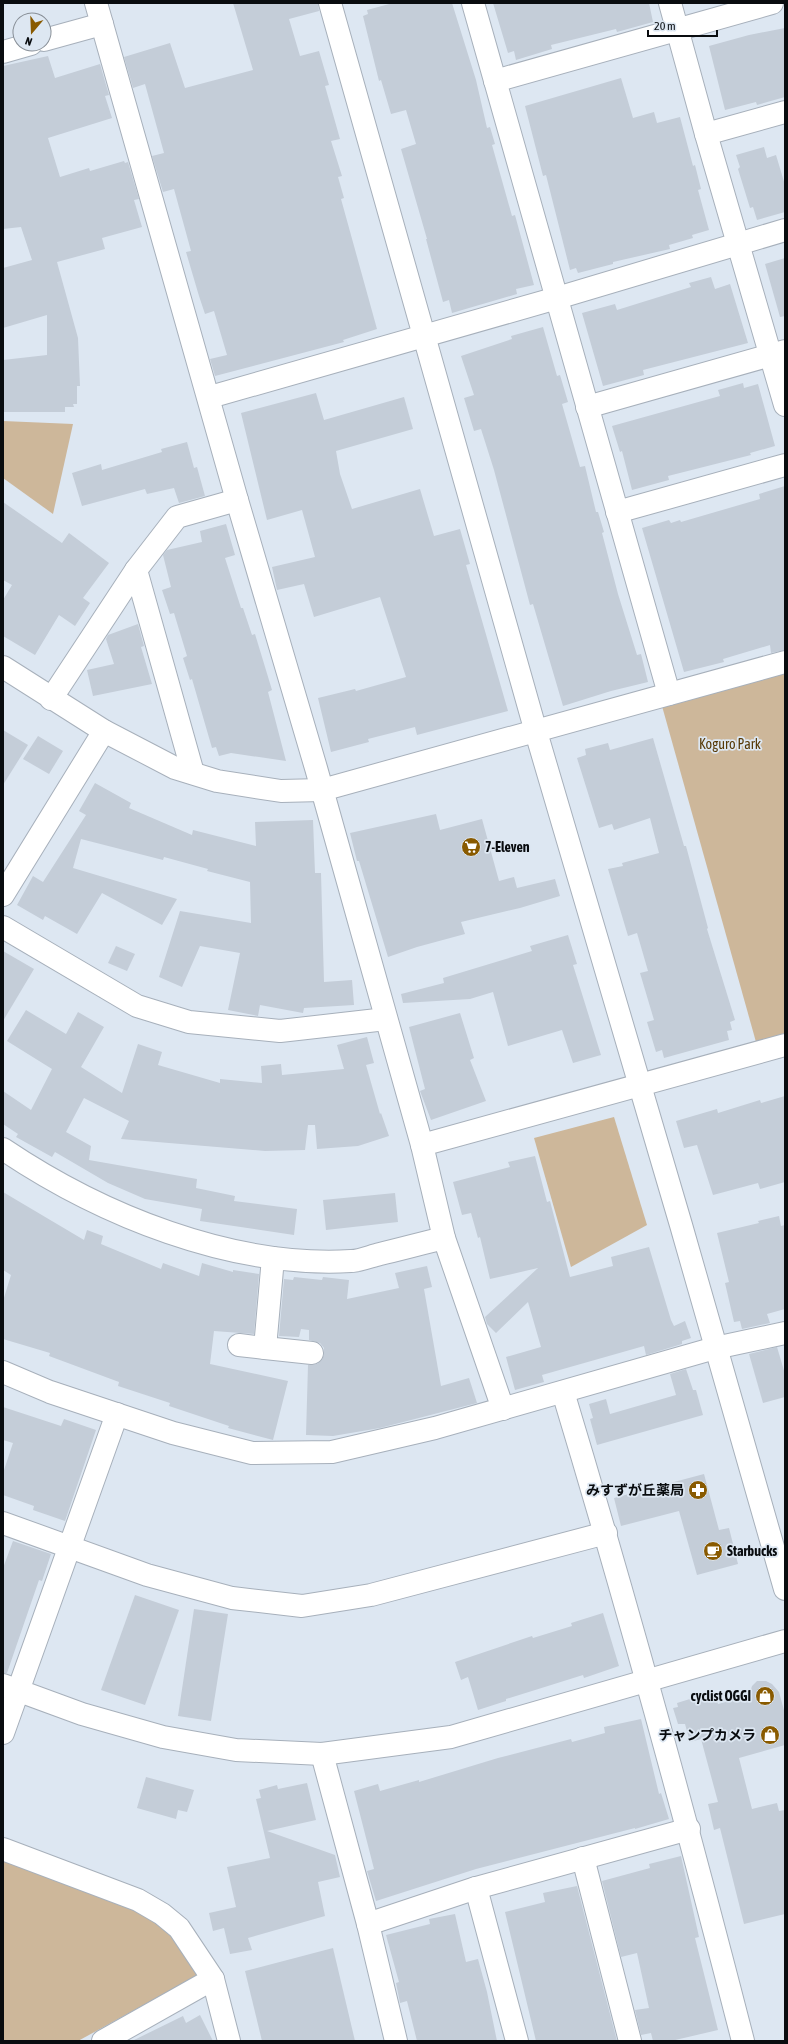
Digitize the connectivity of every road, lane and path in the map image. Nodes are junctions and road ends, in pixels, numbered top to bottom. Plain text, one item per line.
1 (96, 3) edge
2 (330, 3) edge
3 (473, 3) edge
4 (670, 3) edge
5 (772, 3) edge
6 (102, 24) junction
7 (678, 30) junction
8 (52, 38) edge
9 (495, 81) junction
10 (785, 112) edge
11 (706, 134) junction
12 (785, 230) edge
13 (738, 243) junction
14 (557, 298) junction
15 (424, 336) junction
16 (778, 353) edge
17 (210, 397) junction
18 (785, 405) edge
19 (587, 407) junction
20 (785, 465) edge
21 (238, 500) junction
22 (617, 512) junction
23 (136, 570) junction
24 (785, 662) edge
25 (3, 667) edge
26 (669, 694) junction
27 (52, 699) junction
28 (104, 731) junction
29 (536, 732) junction
30 (193, 773) junction
31 (322, 790) junction
32 (3, 895) edge
33 (3, 928) edge
34 (386, 1020) junction
35 (785, 1045) edge
36 (638, 1086) junction
37 (422, 1145) junction
38 (3, 1149) edge
39 (444, 1238) junction
40 (273, 1258) junction
41 (785, 1333) edge
42 (239, 1345) dead end
43 (264, 1348) junction
44 (715, 1348) junction
45 (312, 1353) dead end
46 (3, 1372) edge
47 (563, 1392) junction
48 (502, 1409) junction
49 (117, 1414) junction
50 (3, 1523) edge
51 (606, 1533) junction
52 (70, 1548) junction
53 (785, 1589) edge
54 (785, 1641) edge
55 (647, 1679) junction
56 (10, 1688) edge
57 (3, 1734) edge
58 (322, 1754) junction
59 (689, 1829) junction
60 (3, 1849) edge
61 (583, 1858) junction
62 (476, 1888) junction
63 (368, 1924) junction
64 (213, 1979) junction
65 (103, 2041) edge
66 (229, 2041) edge
67 (396, 2041) edge
68 (517, 2041) edge
69 (630, 2041) edge
70 (743, 2041) edge

1 - 6 street
2 - 15 street
3 - 9 street
4 - 7 street
5 - 7 street
6 - 8 street
6 - 17 street
7 - 9 street
7 - 11 street
9 - 14 street
10 - 11 street
11 - 13 street
12 - 13 street
13 - 14 street
13 - 16 street
14 - 15 street
14 - 19 street
15 - 17 street
15 - 29 street
16 - 18 street
16 - 19 street
17 - 21 street
19 - 22 street
20 - 22 street
21 - 23 street
21 - 31 street
22 - 26 street
23 - 27 street
23 - 30 street
24 - 26 street
25 - 27 street
26 - 29 street
27 - 28 street
28 - 30 street
28 - 32 street
29 - 31 street
29 - 36 street
30 - 31 street
31 - 34 street
33 - 34 street
34 - 37 street
35 - 36 street
36 - 37 street
36 - 44 street
37 - 39 street
38 - 40 street
39 - 40 street
39 - 48 street
40 - 43 street
41 - 44 street
42 - 43 street
43 - 45 street
44 - 47 street
44 - 53 street
46 - 49 street
47 - 48 street
47 - 51 street
48 - 49 street
49 - 52 street
50 - 52 street
51 - 52 street
51 - 55 street
52 - 56 street
54 - 55 street
55 - 58 street
55 - 59 street
56 - 57 street
56 - 58 street
58 - 63 street
59 - 61 street
59 - 70 street
60 - 64 street
61 - 62 street
61 - 69 street
62 - 63 street
62 - 68 street
63 - 67 street
64 - 65 street
64 - 66 street

